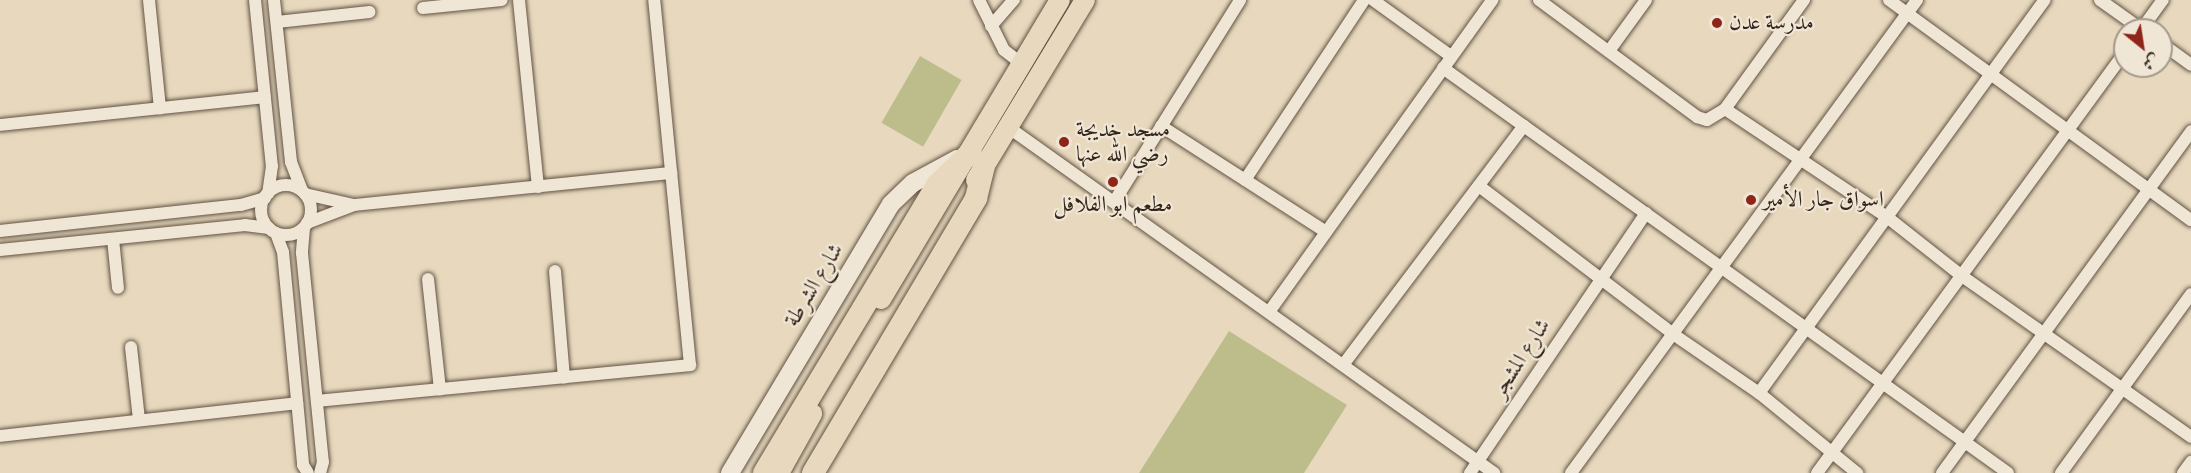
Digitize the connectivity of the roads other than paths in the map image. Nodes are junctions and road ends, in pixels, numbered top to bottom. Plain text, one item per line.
1 (149, 0) edge
2 (255, 0) edge
3 (274, 0) edge
4 (502, 0) edge
5 (519, 0) edge
6 (654, 0) edge
7 (979, 0) edge
8 (1014, 0) edge
9 (1060, 0) edge
10 (1085, 0) edge
11 (1240, 0) edge
12 (1364, 0) edge
13 (1373, 0) edge
14 (1492, 0) edge
15 (1539, 0) edge
16 (1646, 0) edge
17 (1804, 0) edge
18 (1889, 0) edge
19 (1917, 0) edge
20 (2045, 0) edge
21 (2100, 0) edge
22 (2163, 0) edge
23 (423, 8) dead end
24 (369, 12) dead end
25 (1907, 14) junction
26 (2125, 18) edge
27 (2150, 18) edge
28 (277, 22) junction
29 (991, 26) junction
30 (1609, 51) junction
31 (2173, 52) edge
32 (1452, 56) junction
33 (1022, 64) junction
34 (2191, 65) edge
35 (1443, 68) junction
36 (2113, 68) edge
37 (1991, 74) junction
38 (265, 97) junction
39 (160, 108) junction
40 (1725, 109) junction
41 (0, 125) edge
42 (1161, 126) junction
43 (1524, 126) junction
44 (1008, 127) junction
45 (2068, 130) junction
46 (2191, 131) edge
47 (977, 159) junction
48 (1799, 161) junction
49 (671, 173) junction
50 (1245, 180) junction
51 (1479, 186) junction
52 (538, 187) junction
53 (2149, 189) junction
54 (303, 192) junction
55 (267, 196) junction
56 (1114, 201) junction
57 (354, 205) junction
58 (1646, 213) junction
59 (1887, 217) junction
60 (2191, 220) edge
61 (306, 225) junction
62 (272, 230) junction
63 (0, 231) edge
64 (1326, 232) junction
65 (113, 238) junction
66 (0, 250) edge
67 (1722, 267) junction
68 (555, 271) dead end
69 (1962, 276) junction
70 (1599, 277) junction
71 (428, 279) dead end
72 (118, 288) dead end
73 (2191, 294) edge
74 (1269, 312) junction
75 (1807, 328) junction
76 (2044, 333) junction
77 (1673, 334) junction
78 (131, 347) dead end
79 (1343, 365) junction
80 (564, 378) junction
81 (1883, 383) junction
82 (2122, 388) junction
83 (440, 389) junction
84 (1759, 393) junction
85 (317, 402) junction
86 (297, 403) junction
87 (139, 420) junction
88 (0, 435) edge
89 (2191, 437) edge
90 (1965, 442) junction
91 (1831, 454) junction
92 (1478, 461) junction
93 (2191, 462) edge
94 (308, 473) edge
95 (320, 473) edge
96 (730, 473) edge
97 (764, 473) edge
98 (778, 473) edge
99 (802, 473) edge
100 (813, 473) edge
101 (1470, 473) edge
102 (1494, 473) edge
103 (1572, 473) edge
104 (1817, 473) edge
105 (1857, 473) edge
106 (1942, 473) edge
107 (2008, 473) edge
108 (2061, 473) edge
109 (2183, 473) edge

1 - 39 street
2 - 38 street
3 - 28 street
4 - 23 street
5 - 52 street
6 - 49 street
7 - 29 street
8 - 29 street
9 - 33 main road
10 - 44 main road
11 - 42 street
12 - 50 street
13 - 32 street
14 - 32 street
15 - 30 street
16 - 30 street
17 - 40 street
18 - 25 street
19 - 25 street
20 - 37 street
21 - 26 street
22 - 27 street
24 - 28 street
25 - 37 street
25 - 48 street
28 - 54 street
29 - 33 street
30 - 40 street
31 - 34 street
32 - 35 street
33 - 47 main road
35 - 43 street
35 - 64 street
36 - 45 street
37 - 45 street
37 - 59 street
38 - 39 street
38 - 55 street
39 - 41 street
40 - 48 street
42 - 50 street
42 - 56 street
43 - 51 street
43 - 58 street
44 - 47 main road
44 - 56 street
45 - 53 street
45 - 69 street
46 - 53 street
47 - 96 street, شارع الشرطة
47 - 97 highway
47 - 98 main road
47 - 99 main road
47 - 100 highway
48 - 59 street
48 - 67 street
49 - 52 street
49 - 80 street
50 - 64 street
51 - 70 street
51 - 79 street
52 - 57 street
53 - 60 street
53 - 76 street
54 - 55 street
54 - 57 street
54 - 61 street
55 - 62 street
55 - 63 street
56 - 74 street
57 - 61 street
58 - 67 street
58 - 70 street, شارع المشجر
59 - 69 street
59 - 75 street
61 - 62 street
61 - 85 street
62 - 65 street
62 - 86 street
64 - 74 street
65 - 66 street
65 - 72 street
67 - 75 street
67 - 77 street
68 - 80 street
69 - 76 street
69 - 81 street
70 - 77 street
70 - 92 street, شارع المشجر
71 - 83 street
73 - 82 street
74 - 79 street
75 - 81 street
75 - 84 street
76 - 82 street
76 - 90 street
77 - 84 street
77 - 103 street
78 - 87 street
79 - 92 street
80 - 83 street
81 - 90 street
81 - 91 street
82 - 89 street
82 - 108 street
83 - 85 street
84 - 91 street
85 - 95 street
86 - 87 street
86 - 94 street
87 - 88 street
90 - 106 street
90 - 107 street
91 - 104 street
91 - 105 street
92 - 101 street, شارع المشجر
92 - 102 street
93 - 109 street

